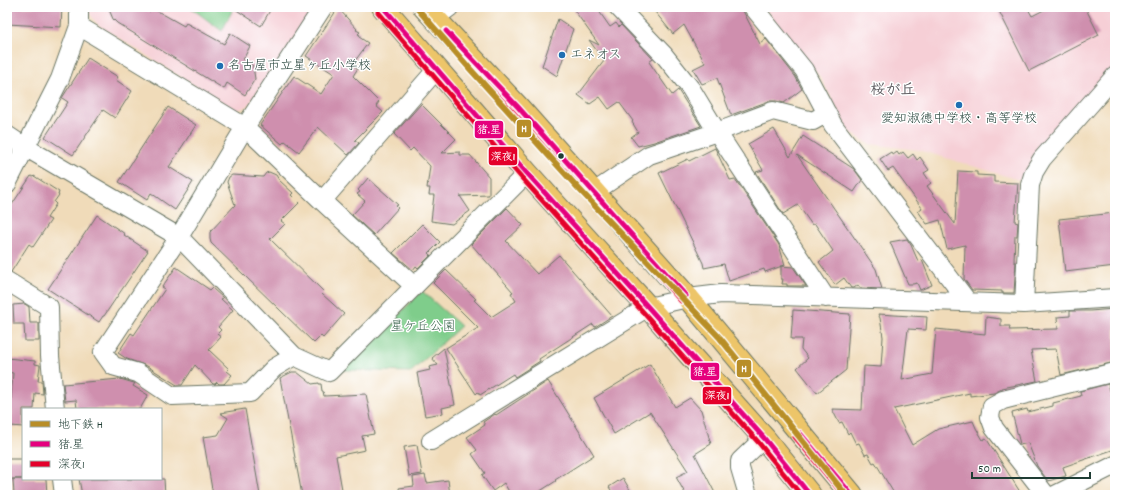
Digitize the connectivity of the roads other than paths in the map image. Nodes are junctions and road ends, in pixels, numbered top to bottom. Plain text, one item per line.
1 (79, 7) edge
2 (323, 7) edge
3 (382, 7) edge
4 (618, 7) edge
5 (753, 7) edge
6 (436, 11) edge
7 (79, 26) junction
8 (436, 70) junction
9 (1115, 76) edge
10 (826, 112) junction
11 (245, 127) junction
12 (717, 132) junction
13 (7, 135) edge
14 (26, 148) junction
15 (527, 173) junction
16 (7, 184) edge
17 (594, 192) junction
18 (322, 201) junction
19 (179, 237) junction
20 (7, 281) edge
21 (414, 286) junction
22 (688, 298) junction
23 (826, 298) junction
24 (1115, 298) edge
25 (968, 302) junction
26 (1024, 304) junction
27 (648, 307) junction
28 (294, 356) junction
29 (1115, 372) edge
30 (54, 408) edge
31 (764, 438) junction
32 (431, 441) dead end
33 (1115, 465) edge
34 (62, 480) edge
35 (64, 495) edge
36 (748, 495) edge
37 (810, 495) edge
38 (852, 495) edge
39 (1046, 495) edge
40 (1055, 495) edge

1 - 7 street
2 - 11 street
3 - 8 main road
4 - 12 street
5 - 10 street
6 - 17 main road
7 - 11 street
7 - 14 street
8 - 15 main road
8 - 18 street
9 - 26 street
10 - 12 street
10 - 25 street
11 - 18 street
11 - 19 street
12 - 17 street
12 - 23 street
13 - 14 street
14 - 16 street
14 - 19 street
15 - 21 street
15 - 27 main road
17 - 22 main road
18 - 21 street
19 - 28 street
19 - 28 street
20 - 30 street
21 - 28 street
22 - 23 street
22 - 27 street
22 - 38 main road
23 - 25 street
24 - 26 street
25 - 26 street
27 - 31 main road
27 - 32 street
29 - 39 street
31 - 36 street
31 - 37 main road
33 - 40 street
34 - 35 street

